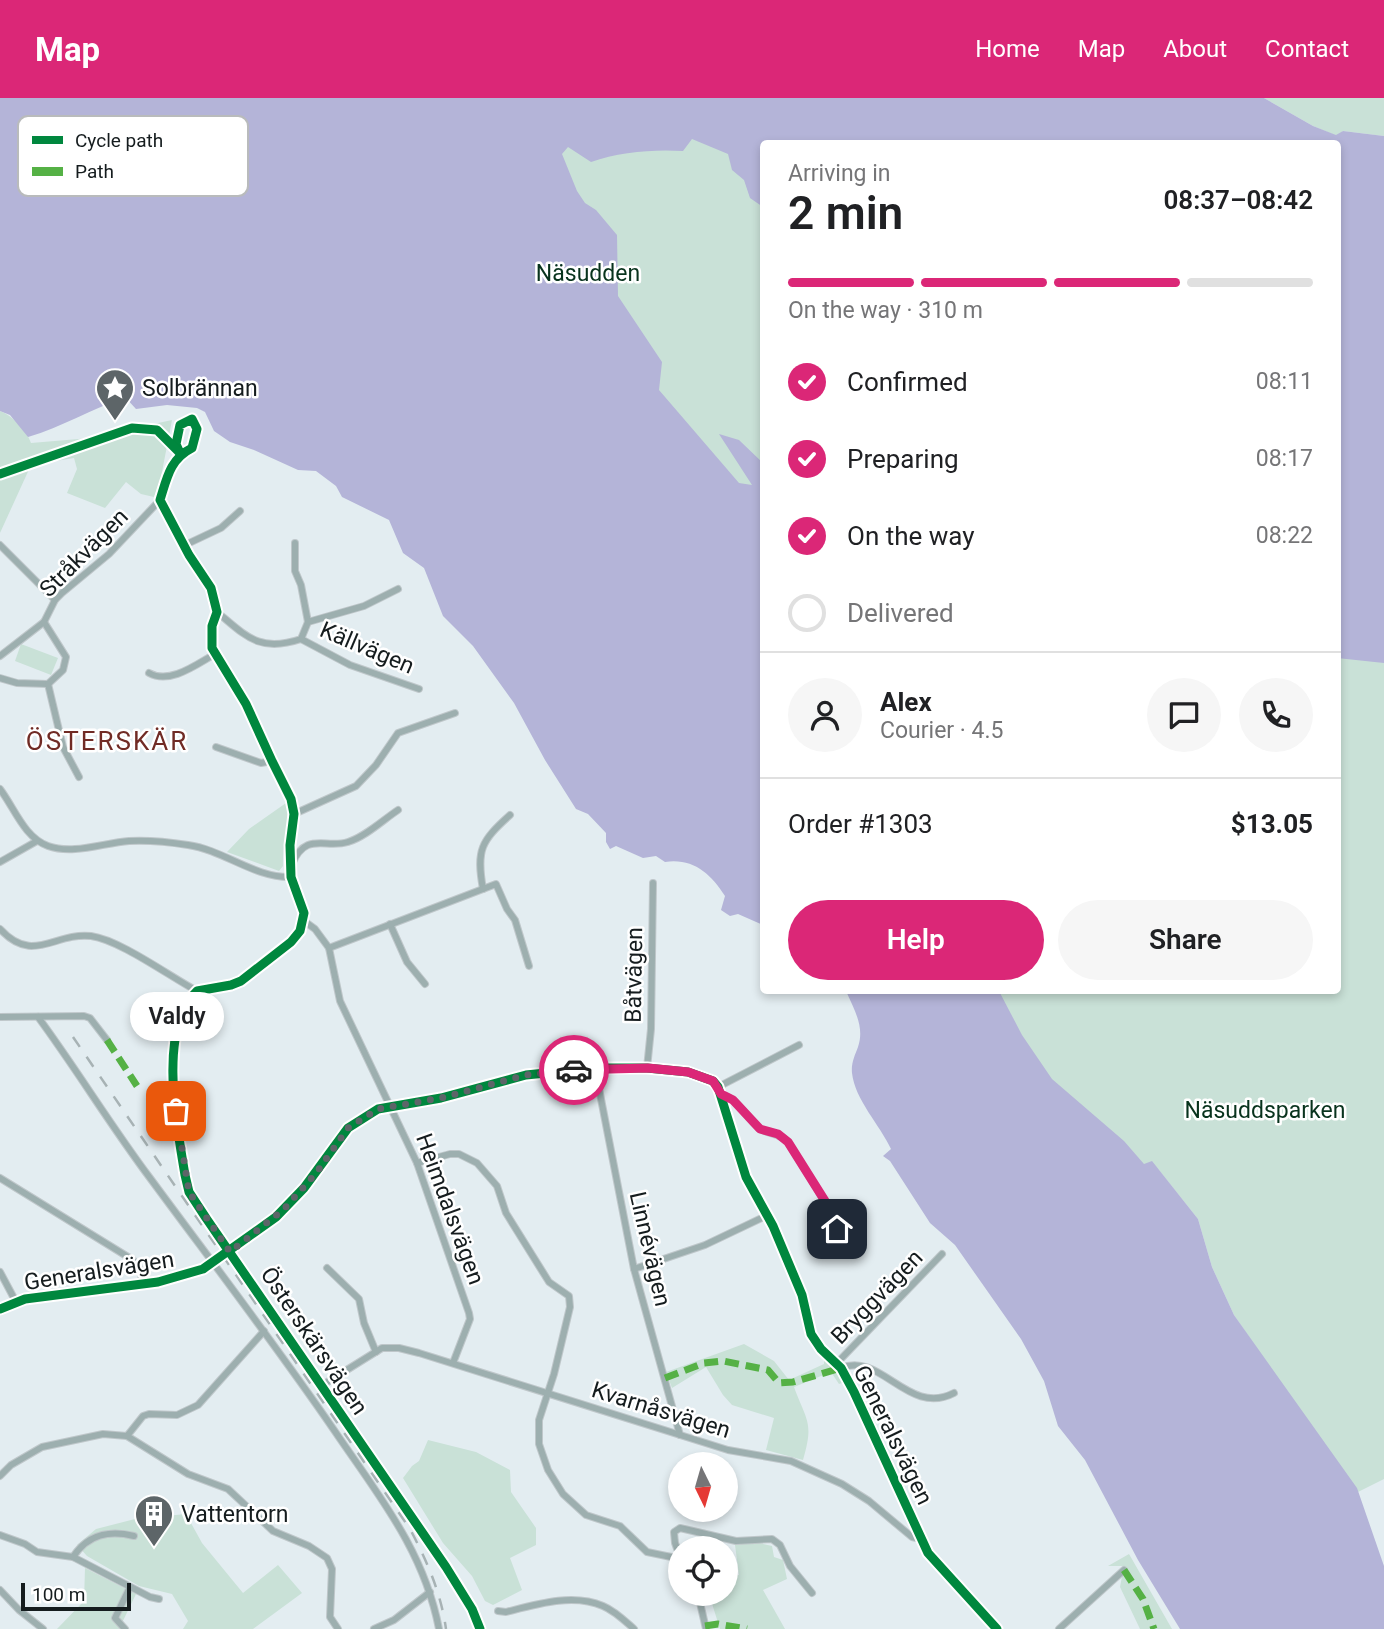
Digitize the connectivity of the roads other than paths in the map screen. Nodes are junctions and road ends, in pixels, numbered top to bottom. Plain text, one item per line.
1 (180, 453) junction
2 (160, 500) junction
3 (240, 511) dead end
4 (295, 543) dead end
5 (0, 545) edge
6 (185, 545) junction
7 (398, 589) dead end
8 (55, 600) junction
9 (216, 612) junction
10 (44, 622) junction
11 (308, 622) junction
12 (301, 639) junction
13 (215, 654) junction
14 (0, 656) edge
15 (149, 673) dead end
16 (0, 678) edge
17 (48, 684) junction
18 (419, 689) dead end
19 (455, 713) dead end
20 (216, 747) dead end
21 (272, 761) junction
22 (79, 776) dead end
23 (0, 789) edge
24 (398, 810) dead end
25 (294, 814) junction
26 (509, 815) dead end
27 (37, 841) junction
28 (0, 862) edge
29 (290, 873) junction
30 (653, 883) dead end
31 (483, 889) junction
32 (304, 921) junction
33 (390, 923) junction
34 (0, 929) edge
35 (328, 948) junction
36 (529, 966) dead end
37 (425, 984) dead end
38 (197, 991) junction
39 (0, 1017) edge
40 (38, 1017) junction
41 (107, 1040) dead end
42 (799, 1045) dead end
43 (595, 1068) junction
44 (648, 1068) junction
45 (719, 1091) junction
46 (390, 1107) junction
47 (417, 1163) junction
48 (0, 1178) edge
49 (768, 1215) junction
50 (837, 1229) dead end
51 (230, 1252) junction
52 (942, 1254) dead end
53 (214, 1263) junction
54 (327, 1268) dead end
55 (634, 1269) junction
56 (0, 1272) edge
57 (143, 1285) junction
58 (16, 1302) junction
59 (0, 1309) edge
60 (264, 1331) junction
61 (376, 1352) junction
62 (453, 1363) junction
63 (839, 1365) junction
64 (321, 1386) junction
65 (548, 1393) junction
66 (954, 1393) dead end
67 (680, 1435) junction
68 (127, 1436) junction
69 (0, 1476) edge
70 (0, 1535) edge
71 (134, 1536) dead end
72 (674, 1536) edge
73 (714, 1536) edge
74 (921, 1539) junction
75 (738, 1541) edge
76 (668, 1556) edge
77 (73, 1557) junction
78 (1124, 1570) dead end
79 (130, 1587) junction
80 (0, 1590) edge
81 (430, 1592) junction
82 (812, 1593) dead end
83 (159, 1599) dead end
84 (701, 1606) edge
85 (498, 1611) dead end
86 (43, 1629) edge
87 (125, 1629) edge
88 (338, 1629) edge
89 (374, 1629) edge
90 (439, 1629) edge
91 (480, 1629) edge
92 (634, 1629) edge
93 (706, 1629) edge
94 (997, 1629) edge
95 (1059, 1629) edge

1 - 1 street
1 - 2 street
2 - 6 street
2 - 8 street, Stråkvägen
3 - 6 street
4 - 11 street, Källvägen
5 - 8 street
6 - 9 street
7 - 11 street, Källvägen
8 - 10 street, Stråkvägen
9 - 12 street, Källvägen
9 - 13 street
10 - 14 street, Stråkvägen
10 - 17 street
11 - 12 street, Källvägen
12 - 18 street, Källvägen
13 - 15 street
13 - 21 street
16 - 17 street
17 - 22 street
19 - 25 street
20 - 21 street
21 - 25 street
23 - 27 street
24 - 29 street
25 - 29 street
26 - 31 street
27 - 28 street
27 - 29 street
29 - 32 street
30 - 44 street, Båtvägen
31 - 33 street
31 - 36 street
32 - 35 street, Heimdalsvägen
32 - 38 street
33 - 35 street
33 - 37 street
34 - 38 street
35 - 46 street, Heimdalsvägen
38 - 51 street, Österskärsvägen
39 - 40 street
40 - 41 street
40 - 53 street
42 - 45 street
43 - 44 street, Generalsvägen
43 - 46 street, Generalsvägen
43 - 55 street, Linnévägen
44 - 45 street, Generalsvägen
45 - 49 street, Generalsvägen
45 - 50 street
46 - 47 street, Heimdalsvägen
46 - 51 street, Generalsvägen
47 - 62 street, Heimdalsvägen
47 - 65 street
48 - 57 street
49 - 55 street
49 - 63 street, Generalsvägen
51 - 53 street, Generalsvägen
51 - 64 street, Österskärsvägen
52 - 63 street, Bryggvägen
53 - 57 street, Generalsvägen
53 - 60 street
54 - 61 street
55 - 67 street, Linnévägen
56 - 58 street
57 - 58 street, Generalsvägen
58 - 59 street, Generalsvägen
60 - 68 street
60 - 81 street
61 - 62 street, Kvarnåsvägen
61 - 64 street, Kvarnåsvägen
62 - 65 street, Kvarnåsvägen
63 - 66 street
63 - 74 street, Generalsvägen
64 - 91 street, Österskärsvägen
65 - 67 street, Kvarnåsvägen
65 - 76 street
67 - 74 street, Kvarnåsvägen
68 - 69 street
68 - 88 street
70 - 77 street
71 - 77 street
72 - 73 street
74 - 94 street, Generalsvägen
75 - 82 street
77 - 79 street
78 - 95 street
79 - 83 street
79 - 87 street
80 - 86 street
81 - 89 street
81 - 90 street
84 - 93 street
85 - 92 street

